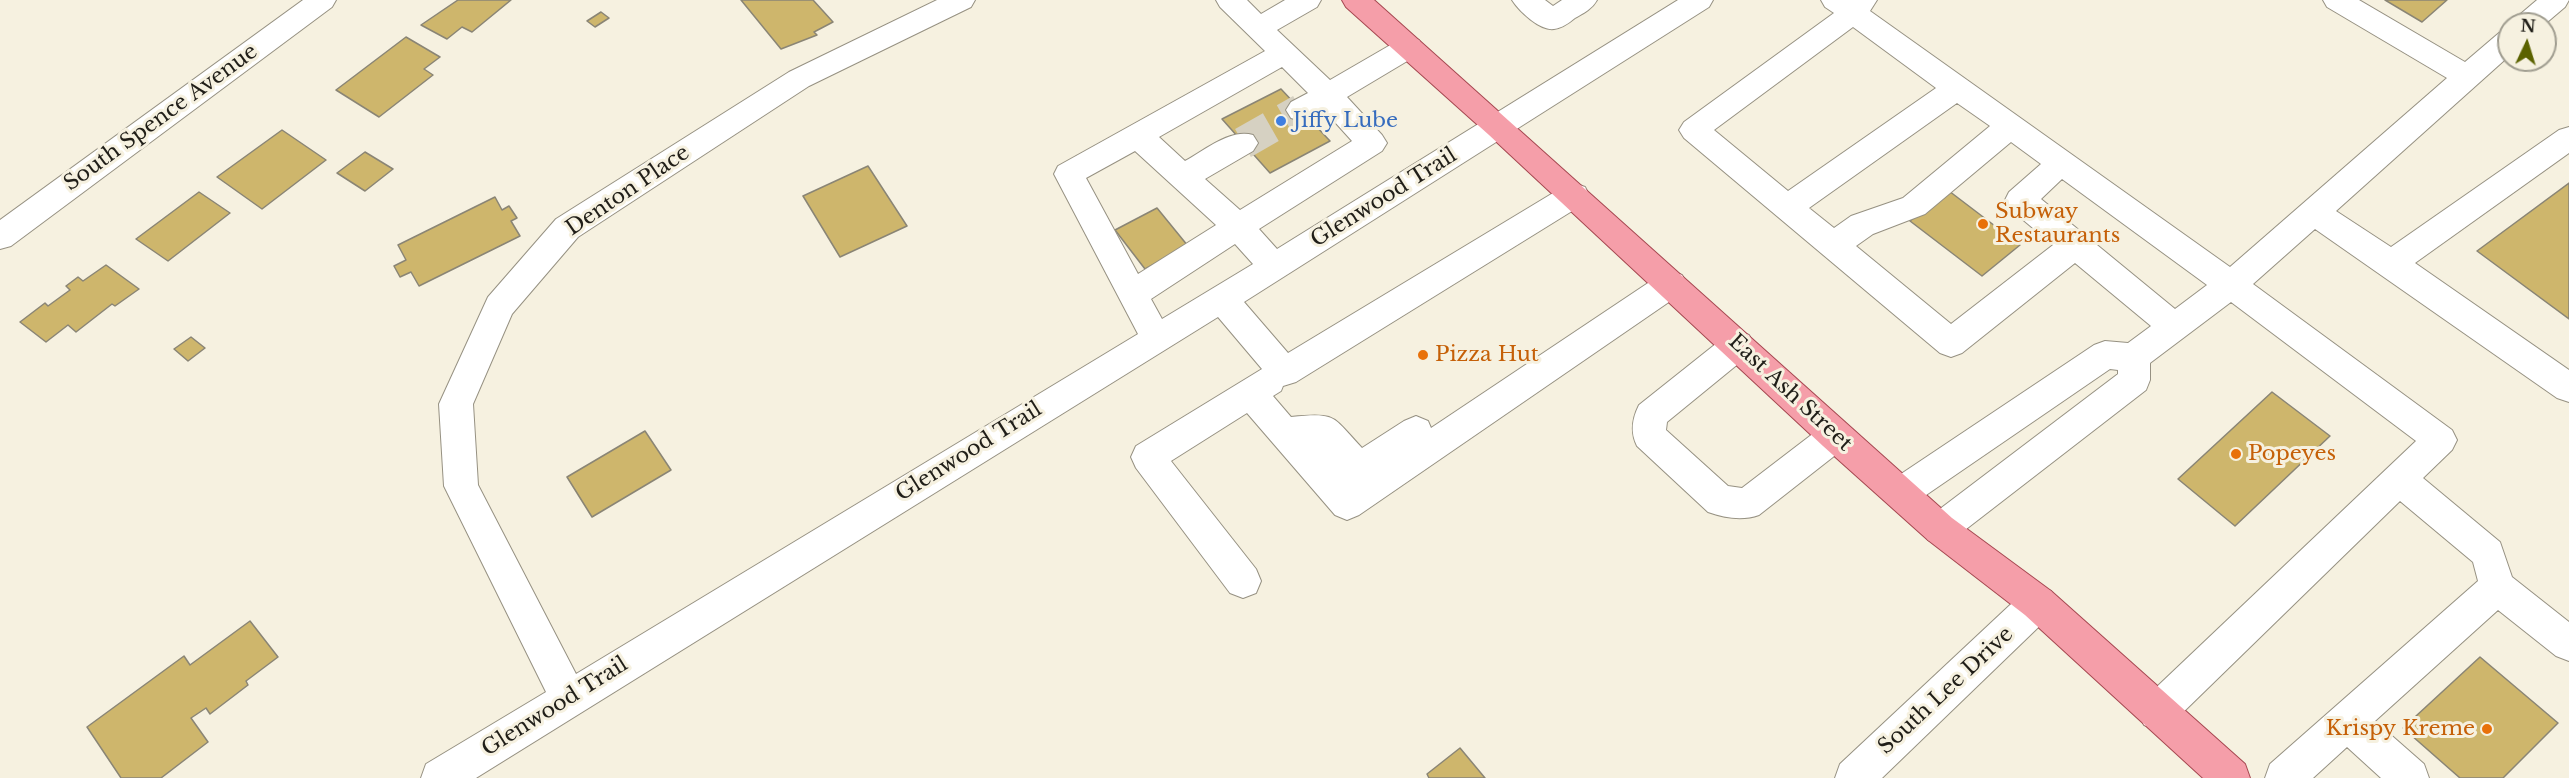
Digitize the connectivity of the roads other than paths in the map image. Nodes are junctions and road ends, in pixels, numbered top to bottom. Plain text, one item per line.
1 (322, 0) edge
2 (961, 0) edge
3 (1230, 0) edge
4 (1307, 0) edge
5 (1356, 0) edge
6 (1526, 0) edge
7 (1583, 0) edge
8 (1700, 0) edge
9 (2337, 0) edge
10 (2554, 0) edge
11 (1850, 4) edge
12 (2540, 12) edge
13 (1258, 28) junction
14 (1409, 47) junction
15 (2497, 51) edge
16 (1285, 53) junction
17 (2467, 77) junction
18 (1957, 88) junction
19 (1328, 95) junction
20 (1301, 110) tunnel mouth
21 (2010, 126) junction
22 (1499, 127) junction
23 (1138, 136) junction
24 (2569, 138) edge
25 (1243, 143) tunnel mouth
26 (2061, 162) junction
27 (1183, 177) junction
28 (1574, 195) junction
29 (1787, 208) junction
30 (2314, 212) junction
31 (1238, 227) junction
32 (0, 237) edge
33 (2075, 245) junction
34 (1833, 246) junction
35 (2391, 263) junction
36 (1274, 266) junction
37 (1671, 284) junction
38 (2231, 285) junction
39 (1133, 294) junction
40 (1222, 299) junction
41 (2175, 327) junction
42 (1156, 338) junction
43 (1738, 345) junction
44 (2134, 357) junction
45 (1284, 372) junction
46 (2569, 388) edge
47 (1250, 393) junction
48 (1835, 436) junction
49 (2399, 479) junction
50 (1901, 493) junction
51 (1940, 529) junction
52 (1243, 581) dead end
53 (2497, 587) junction
54 (2038, 603) junction
55 (2569, 644) edge
56 (569, 699) junction
57 (2157, 712) junction
58 (2346, 722) junction
59 (440, 778) edge
60 (1854, 778) edge
61 (2231, 778) edge
62 (2284, 778) edge
63 (2410, 778) edge

1 - 32 street, South Spence Avenue
2 - 56 street, Denton Place
3 - 13 street
4 - 13 street
5 - 14 main road, East Ash Street
6 - 7 street
8 - 22 street, Glenwood Trail
9 - 17 street
10 - 12 street
11 - 18 street
11 - 29 street
13 - 16 street
14 - 19 street
14 - 22 main road, East Ash Street
15 - 17 street
16 - 19 street
16 - 23 street
17 - 30 street
18 - 21 street
18 - 29 street
19 - 20 street
19 - 31 street
21 - 26 street
21 - 34 street
22 - 28 main road, East Ash Street
22 - 36 street, Glenwood Trail
23 - 27 street
23 - 39 street
24 - 35 street
25 - 27 street
26 - 33 street
26 - 38 street
27 - 31 street
28 - 37 main road, East Ash Street
28 - 45 street
29 - 34 street
30 - 35 street
30 - 38 street
31 - 36 street
31 - 39 street
33 - 34 street
33 - 41 street
35 - 46 street
36 - 40 street, Glenwood Trail
37 - 43 main road, East Ash Street
37 - 47 street
38 - 41 street
38 - 49 street
39 - 42 street
40 - 42 street, Glenwood Trail
40 - 45 street
41 - 44 street
42 - 56 street, Glenwood Trail
43 - 48 main road, East Ash Street
43 - 48 street
44 - 50 street
44 - 51 street
45 - 47 street
47 - 52 street
48 - 50 main road, East Ash Street
49 - 53 street
49 - 57 street
50 - 51 main road, East Ash Street
51 - 54 main road, East Ash Street
53 - 55 street
53 - 58 street
54 - 57 main road, East Ash Street
54 - 60 street, South Lee Drive
56 - 59 street, Glenwood Trail
57 - 61 main road, East Ash Street
58 - 62 street
58 - 63 street

